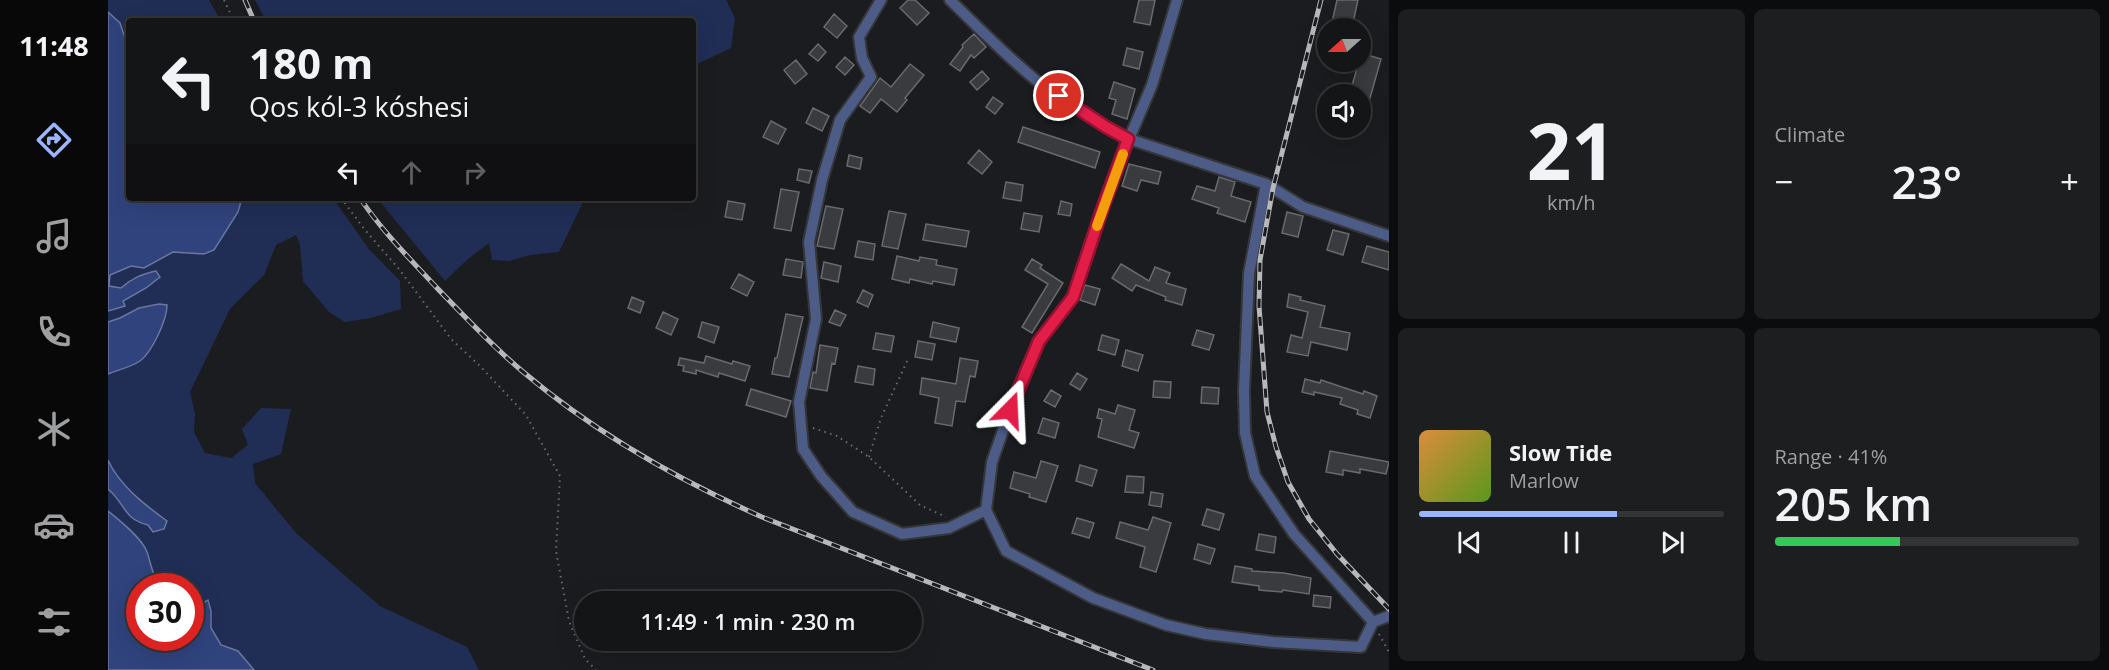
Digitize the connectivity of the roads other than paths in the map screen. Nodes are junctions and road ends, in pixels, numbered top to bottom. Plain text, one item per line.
1 (881, 0) edge
2 (950, 0) edge
3 (1177, 0) edge
4 (1128, 139) junction
5 (1266, 184) junction
6 (1389, 236) edge
7 (986, 510) junction
8 (1389, 616) edge
9 (1373, 622) junction

1 - 7 street
2 - 4 street
3 - 4 street
4 - 5 street
4 - 7 street
5 - 6 street
5 - 9 street
7 - 9 street
8 - 9 street

